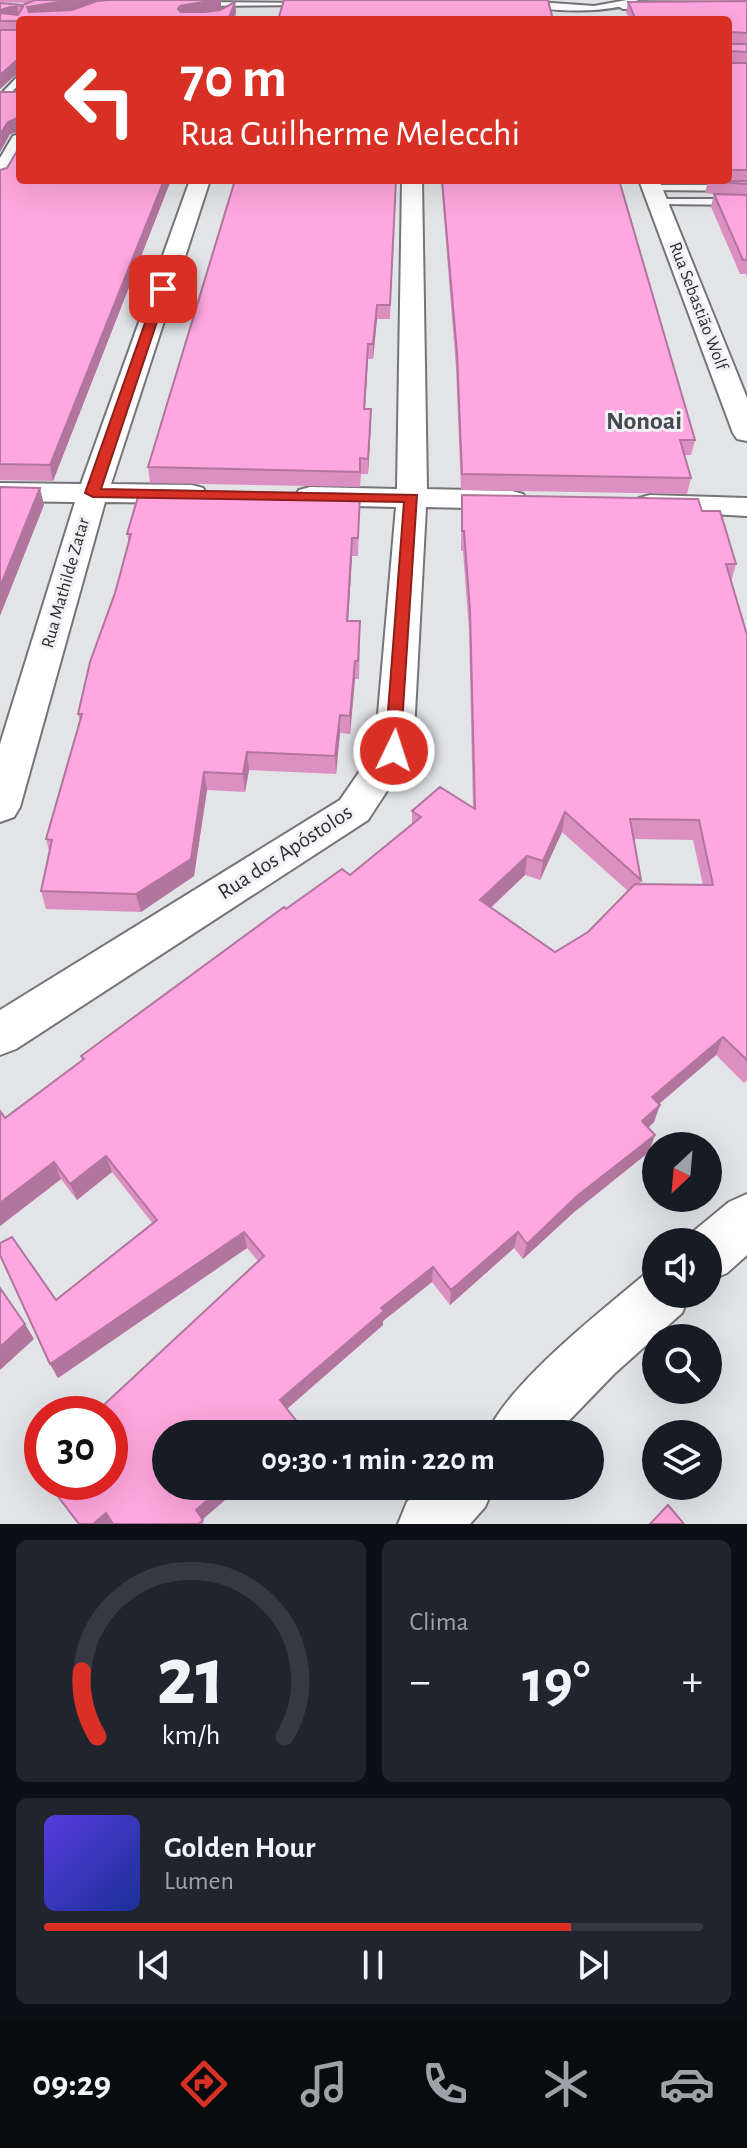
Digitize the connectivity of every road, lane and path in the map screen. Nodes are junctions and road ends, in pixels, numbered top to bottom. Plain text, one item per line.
1 (242, 3) junction
2 (515, 3) edge
3 (629, 3) edge
4 (185, 4) edge
5 (747, 4) edge
6 (318, 5) edge
7 (223, 16) edge
8 (16, 147) edge
9 (0, 176) edge
10 (199, 184) edge
11 (412, 184) edge
12 (747, 188) edge
13 (653, 189) edge
14 (747, 202) edge
15 (747, 433) edge
16 (0, 492) edge
17 (93, 493) junction
18 (220, 495) edge
19 (284, 496) edge
20 (412, 498) junction
21 (540, 501) edge
22 (619, 503) edge
23 (747, 507) edge
24 (0, 807) edge
25 (0, 1035) edge
26 (747, 1220) edge
27 (722, 1242) edge
28 (647, 1308) edge
29 (530, 1420) edge
30 (451, 1500) edge
31 (429, 1524) edge

1 - 4 lane
1 - 6 lane
1 - 7 lane
2 - 3 lane
3 - 5 street
8 - 9 street
10 - 17 street, Rua Mathilde Zatar
11 - 20 street, Rua dos Apóstolos
12 - 13 lane
13 - 14 lane
13 - 15 street, Rua Sebastião Wolf
16 - 17 street
17 - 18 street
17 - 24 street, Rua Mathilde Zatar
19 - 20 street
20 - 21 street
20 - 25 street, Rua dos Apóstolos
22 - 23 street
26 - 27 street
28 - 29 street
30 - 31 street

